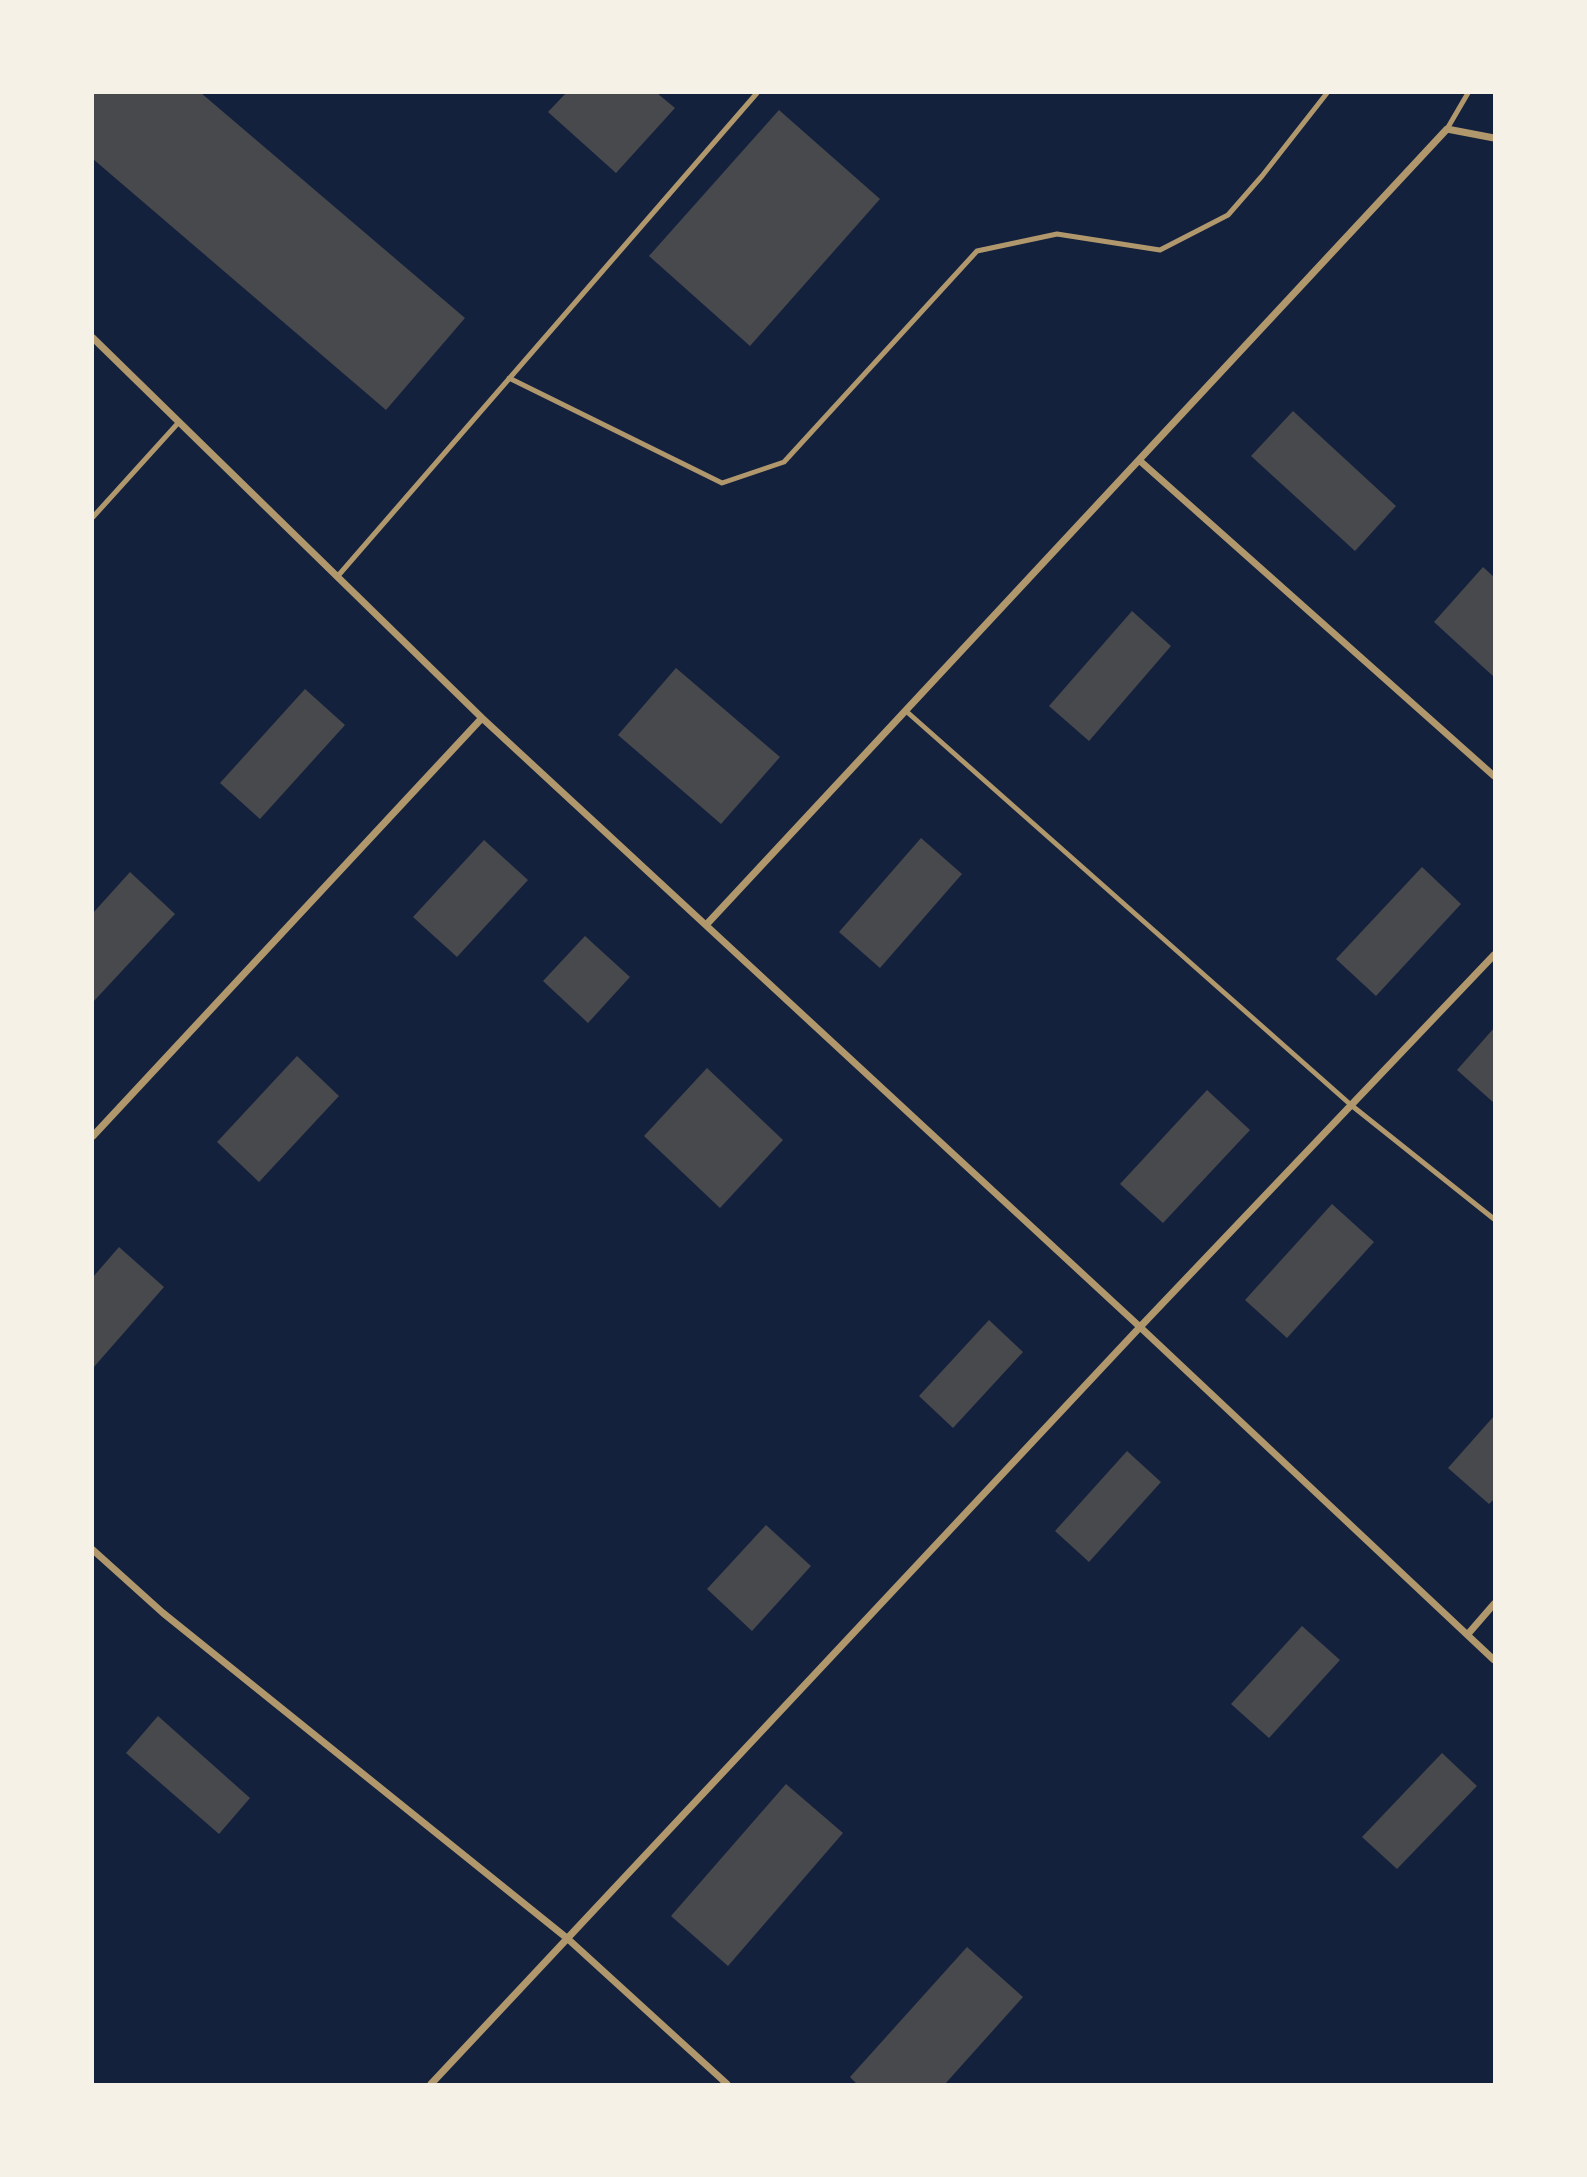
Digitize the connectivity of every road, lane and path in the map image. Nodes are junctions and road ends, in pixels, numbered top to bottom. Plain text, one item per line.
1 (757, 93) edge
2 (1327, 93) edge
3 (1468, 93) edge
4 (1447, 129) junction
5 (1494, 138) edge
6 (93, 338) edge
7 (509, 378) junction
8 (178, 422) junction
9 (1139, 460) junction
10 (93, 517) edge
11 (337, 577) junction
12 (906, 711) junction
13 (482, 718) junction
14 (1494, 776) edge
15 (706, 925) junction
16 (1494, 955) edge
17 (1351, 1105) junction
18 (93, 1136) edge
19 (1494, 1219) edge
20 (1140, 1327) junction
21 (93, 1550) edge
22 (1494, 1604) edge
23 (1468, 1634) junction
24 (1494, 1660) edge
25 (568, 1939) junction
26 (431, 2084) edge
27 (727, 2084) edge

1 - 7 lane
2 - 7 lane
3 - 4 lane
4 - 5 street
4 - 9 street
6 - 8 street
7 - 11 lane
8 - 10 lane
8 - 11 street
9 - 12 street
9 - 14 street
11 - 13 street
12 - 15 street
12 - 17 lane
13 - 15 street
13 - 18 street
15 - 20 street
16 - 17 street
17 - 19 lane
17 - 20 street
20 - 23 street
20 - 25 street
21 - 25 street
22 - 23 street
23 - 24 street
25 - 26 street
25 - 27 street

